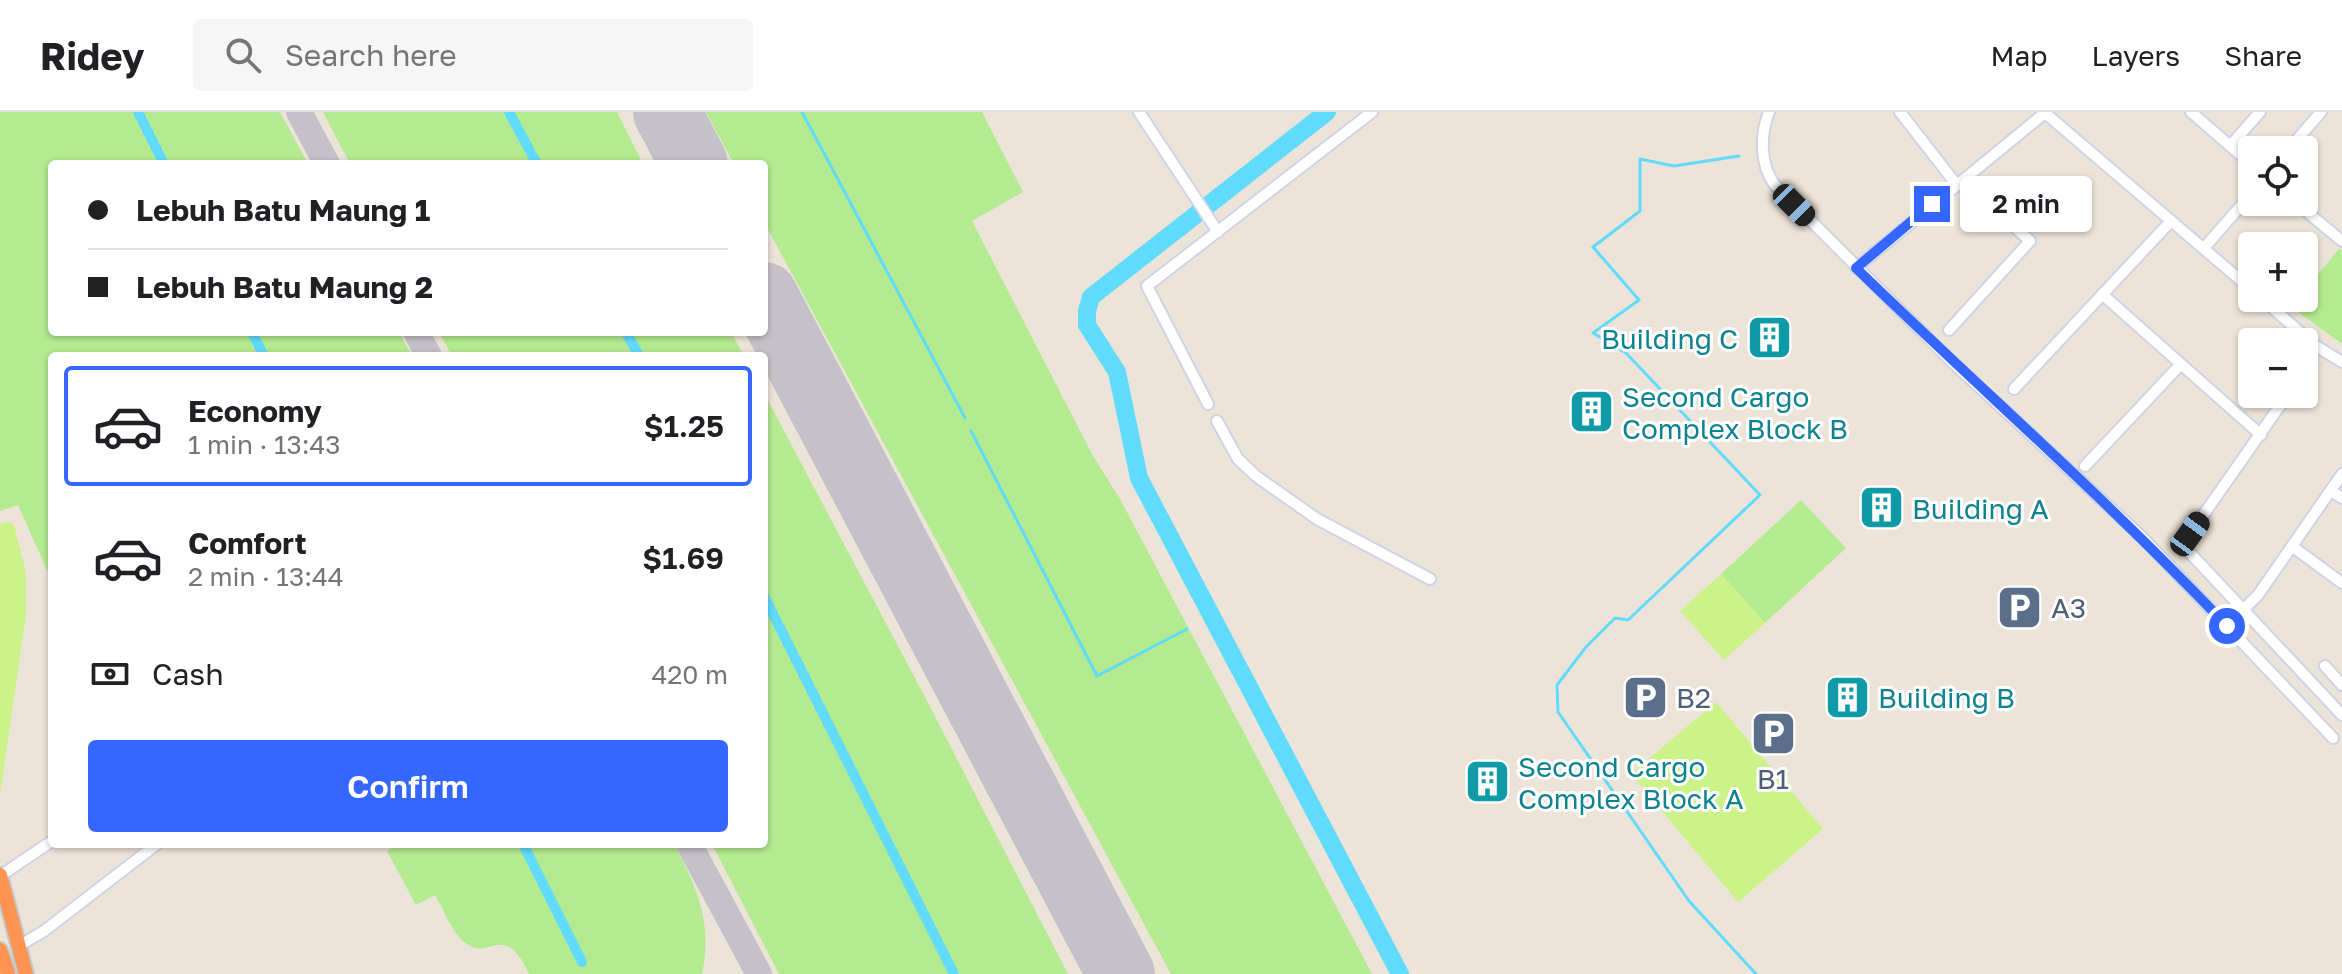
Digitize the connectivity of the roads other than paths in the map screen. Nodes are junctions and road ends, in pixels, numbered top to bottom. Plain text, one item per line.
1 (1139, 112) edge
2 (1372, 112) edge
3 (1769, 112) edge
4 (1900, 112) edge
5 (2046, 112) edge
6 (2191, 112) edge
7 (2260, 112) edge
8 (2321, 112) edge
9 (2300, 136) edge
10 (2230, 146) junction
11 (2238, 153) edge
12 (1956, 184) junction
13 (2238, 209) edge
14 (2312, 216) edge
15 (2171, 221) junction
16 (1217, 230) junction
17 (2342, 241) edge
18 (2204, 248) junction
19 (1856, 268) junction
20 (2238, 278) edge
21 (2102, 294) junction
22 (2277, 312) edge
23 (2295, 328) edge
24 (1949, 330) dead end
25 (2318, 347) edge
26 (2342, 362) edge
27 (2181, 364) junction
28 (2014, 389) dead end
29 (1208, 404) dead end
30 (2279, 408) edge
31 (1217, 421) dead end
32 (2261, 435) junction
33 (2085, 466) dead end
34 (2342, 474) edge
35 (2331, 491) junction
36 (2342, 498) edge
37 (2293, 547) junction
38 (1430, 579) dead end
39 (2342, 583) edge
40 (2246, 609) junction
41 (2227, 626) junction
42 (2325, 666) dead end
43 (2342, 685) edge
44 (2342, 715) edge
45 (2333, 738) dead end
46 (48, 844) edge
47 (152, 848) edge
48 (0, 875) edge
49 (15, 927) junction
50 (22, 944) junction
51 (0, 951) edge
52 (6, 974) edge
53 (26, 974) edge
54 (35, 974) edge

1 - 16 street
2 - 16 street
3 - 19 street
4 - 12 street
5 - 12 street
5 - 15 street
6 - 10 street
7 - 10 street
8 - 9 street
10 - 11 street
12 - 19 street
12 - 24 street
13 - 18 street
14 - 17 street
15 - 18 street
15 - 21 street
16 - 29 street
18 - 20 street
19 - 41 street
21 - 27 street
21 - 28 street
22 - 23 street
25 - 26 street
27 - 32 street
27 - 33 street
30 - 32 street
31 - 38 street
32 - 40 street
34 - 35 street
35 - 36 street
35 - 37 street
37 - 39 street
37 - 40 street
40 - 41 street
40 - 44 street
41 - 45 street
42 - 43 street
46 - 48 street
47 - 50 street
48 - 49 highway
49 - 50 highway
49 - 53 highway
50 - 54 highway
51 - 52 highway

